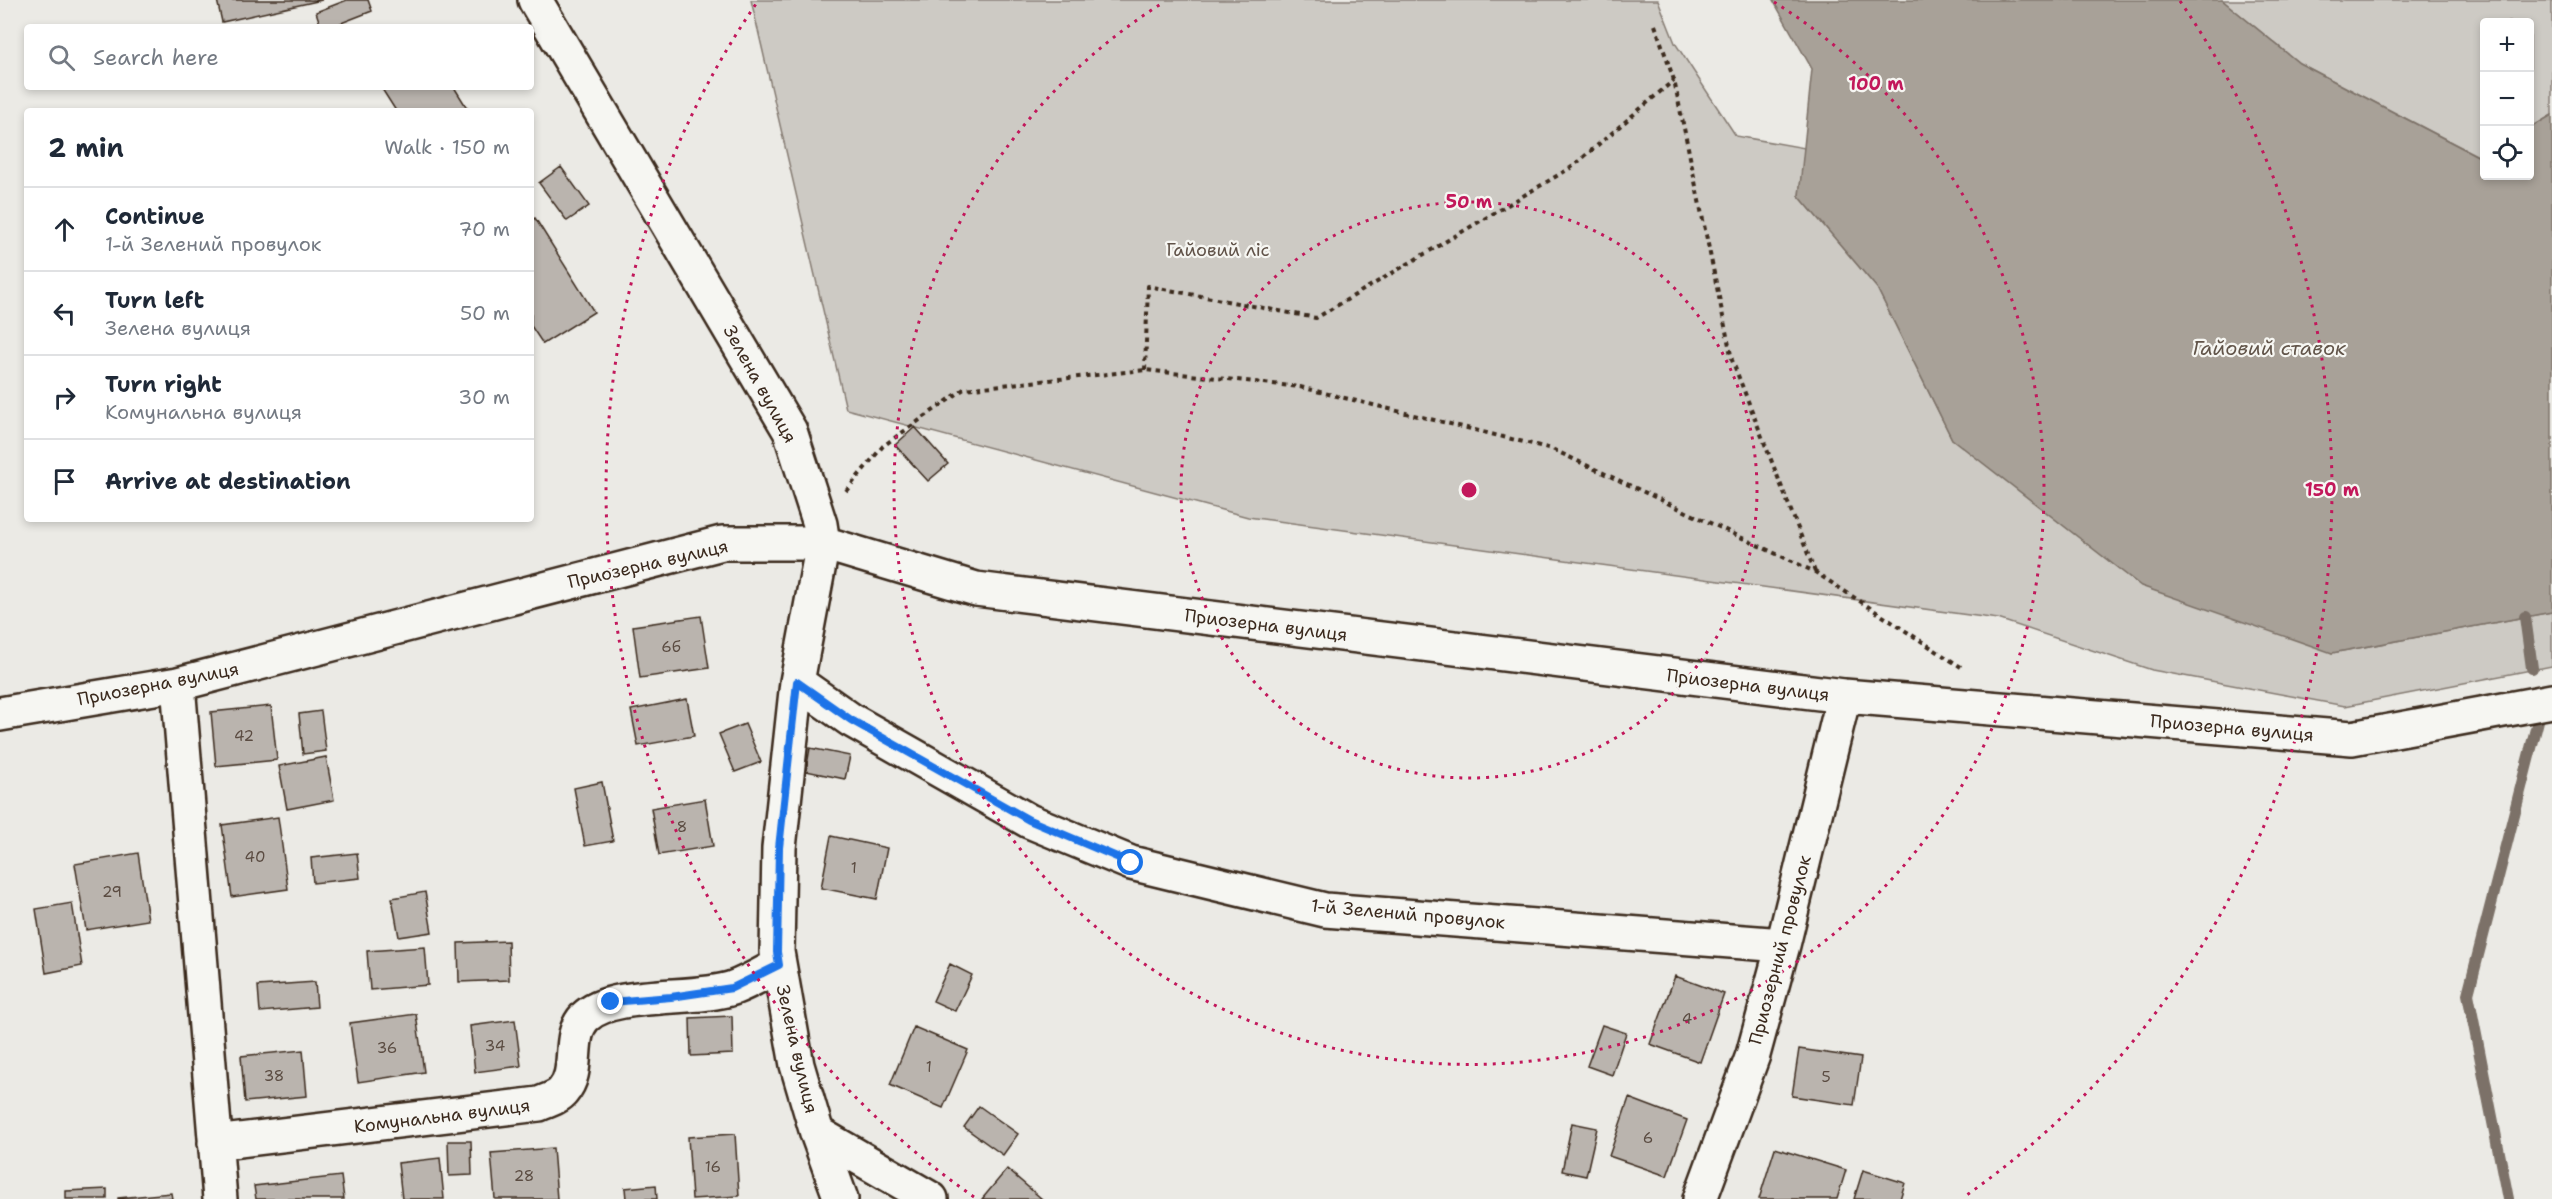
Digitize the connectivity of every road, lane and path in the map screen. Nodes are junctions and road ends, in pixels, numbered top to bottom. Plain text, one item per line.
1 (535, 0) edge
2 (1654, 25) dead end
3 (1674, 80) junction
4 (1145, 370) junction
5 (821, 534) junction
6 (1815, 572) junction
7 (1970, 673) dead end
8 (797, 682) junction
9 (178, 684) junction
10 (1844, 696) junction
11 (2552, 701) edge
12 (0, 714) edge
13 (1782, 945) junction
14 (779, 965) junction
15 (817, 1133) junction
16 (216, 1143) junction
17 (220, 1199) edge
18 (841, 1199) edge
19 (931, 1199) edge
20 (1700, 1199) edge

1 - 5 street, Зелена вулиця
2 - 3 path
3 - 4 path
3 - 6 path
4 - 5 path
4 - 6 path
5 - 8 street, Зелена вулиця
5 - 9 street, Приозерна вулиця
5 - 10 street, Приозерна вулиця
6 - 7 path
8 - 13 street, 1-й Зелений провулок
8 - 14 street, Зелена вулиця
9 - 12 street, Приозерна вулиця
9 - 16 street
10 - 11 street, Приозерна вулиця
10 - 13 street, Приозерний провулок
13 - 20 street, Приозерний провулок
14 - 15 street, Зелена вулиця
14 - 16 street, Комунальна вулиця
15 - 18 street, Зелена вулиця
15 - 19 street
16 - 17 street

